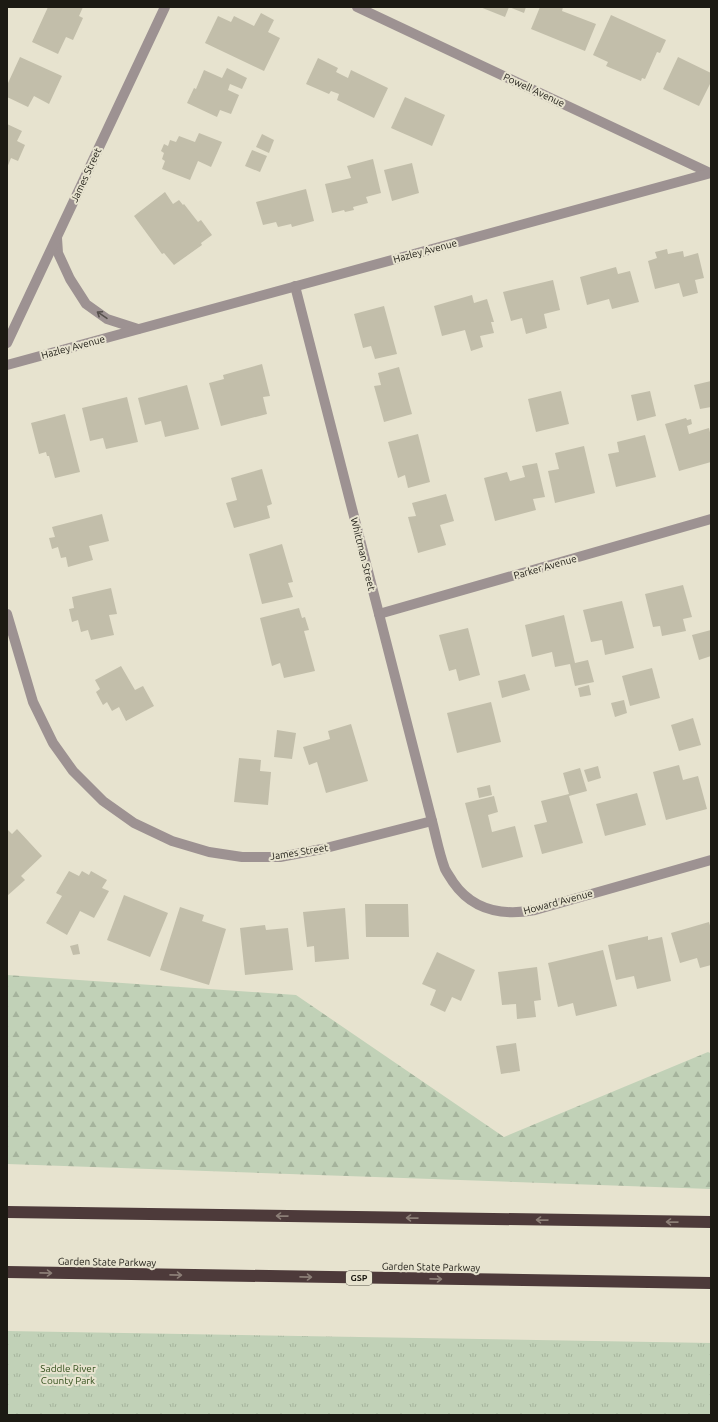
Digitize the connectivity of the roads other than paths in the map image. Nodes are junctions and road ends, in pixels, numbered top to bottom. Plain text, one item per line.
1 (165, 7) edge
2 (357, 7) edge
3 (711, 173) edge
4 (57, 236) junction
5 (295, 286) junction
6 (138, 329) junction
7 (7, 343) edge
8 (7, 365) edge
9 (711, 519) edge
10 (7, 614) edge
11 (379, 614) junction
12 (432, 821) junction
13 (711, 860) edge
14 (7, 1205) edge
15 (7, 1212) edge
16 (86, 1212) junction
17 (711, 1222) edge
18 (7, 1272) edge
19 (711, 1283) edge

1 - 4 street, James Street
2 - 3 street, Powell Avenue
3 - 5 street, Hazley Avenue
6 -> 4 street, Hazley Avenue
4 - 7 street, James Street
5 - 6 street, Hazley Avenue
5 - 11 street, Whittman Street
6 - 8 street, Hazley Avenue
9 - 11 street, Parker Avenue
10 - 12 street, James Street
11 - 12 street, Whittman Street
12 - 13 street, Howard Avenue
14 - 16 highway
15 - 16 highway
17 -> 16 highway
18 -> 19 highway, Garden State Parkway / GSP

